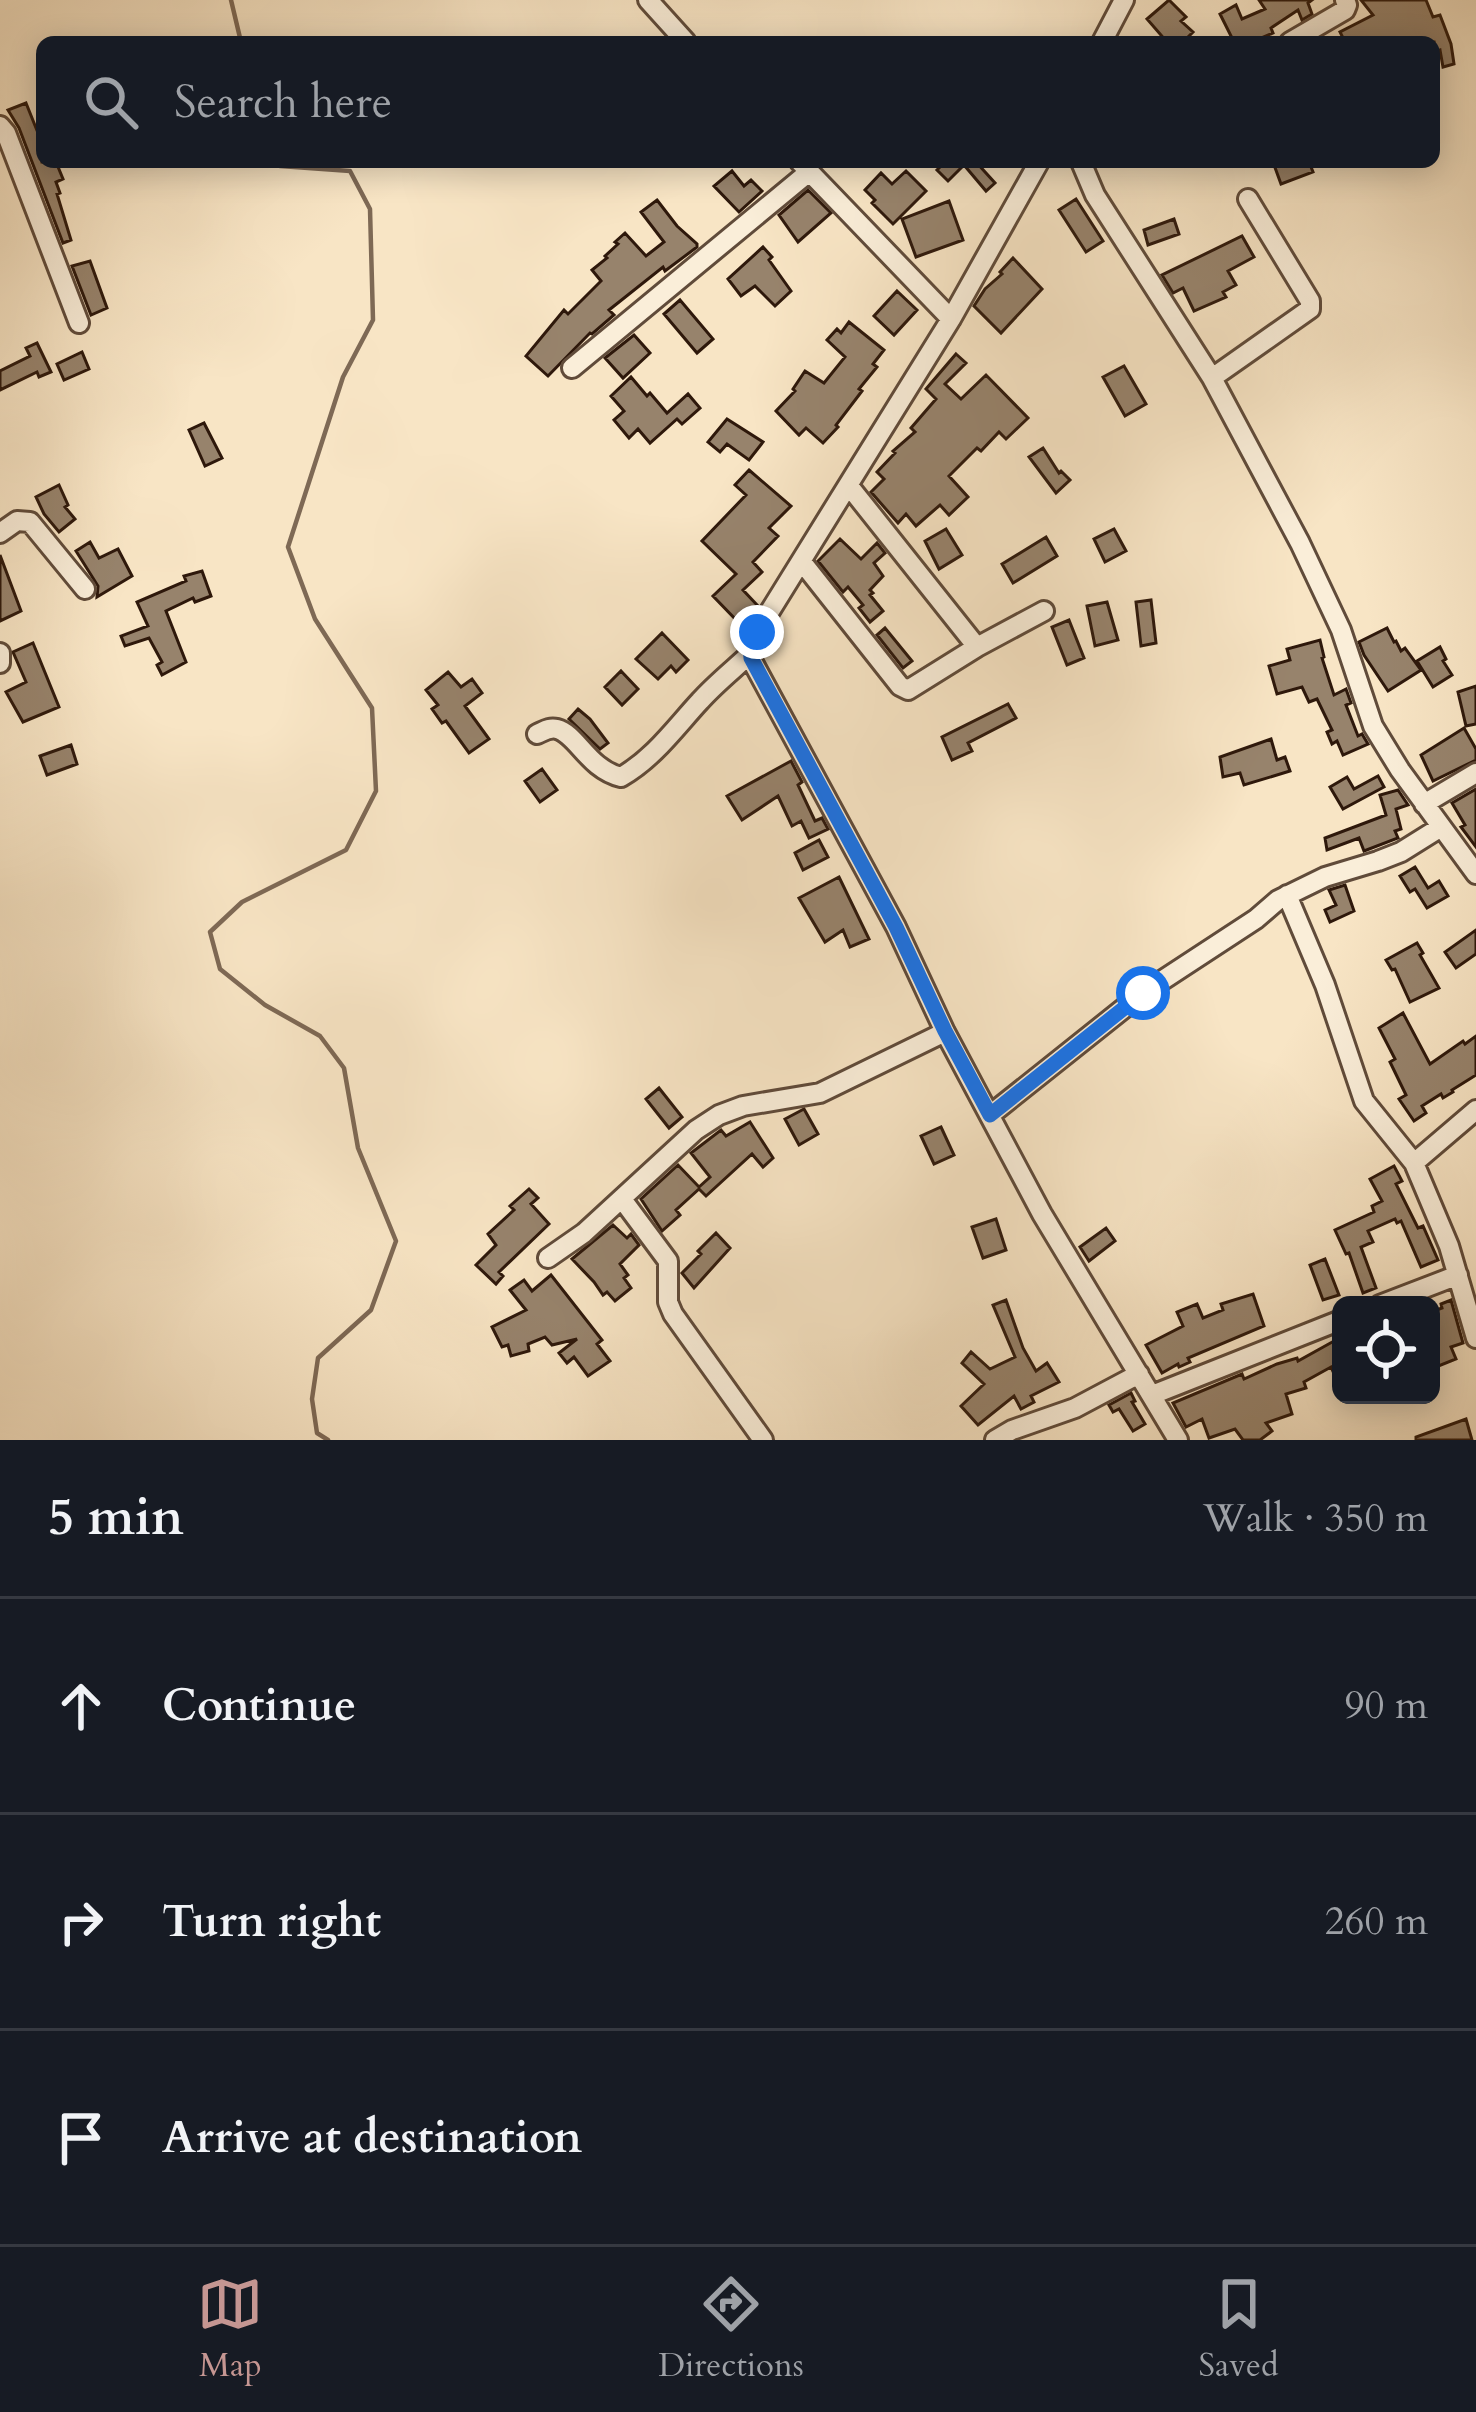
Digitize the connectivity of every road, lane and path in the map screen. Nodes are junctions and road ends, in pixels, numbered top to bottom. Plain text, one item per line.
1 (1124, 0) edge
2 (1345, 0) edge
3 (661, 5) edge
4 (682, 36) edge
5 (1105, 36) edge
6 (1300, 36) edge
7 (0, 126) edge
8 (803, 168) edge
9 (805, 168) edge
10 (1036, 168) edge
11 (1084, 168) edge
12 (1248, 199) dead end
13 (951, 319) junction
14 (79, 323) dead end
15 (572, 368) dead end
16 (1212, 378) junction
17 (849, 485) junction
18 (0, 533) edge
19 (802, 562) junction
20 (85, 589) dead end
21 (1045, 611) dead end
22 (977, 647) junction
23 (0, 653) edge
24 (751, 653) junction
25 (0, 663) edge
26 (537, 734) dead end
27 (1476, 773) edge
28 (1424, 804) junction
29 (1441, 827) junction
30 (1476, 874) edge
31 (1287, 895) junction
32 (945, 1031) junction
33 (1476, 1110) edge
34 (990, 1115) junction
35 (1414, 1163) junction
36 (622, 1199) junction
37 (548, 1258) dead end
38 (1465, 1280) edge
39 (1411, 1296) edge
40 (1332, 1324) edge
41 (1476, 1338) edge
42 (1139, 1374) junction
43 (1152, 1395) junction
44 (763, 1440) edge
45 (995, 1440) edge
46 (1178, 1440) edge

1 - 5 street
2 - 6 street
3 - 4 street
7 - 14 street
8 - 15 street
9 - 13 street
10 - 13 street
11 - 16 street
12 - 16 street
13 - 17 street
16 - 28 street
17 - 19 street
17 - 22 street
18 - 20 street
19 - 22 street
19 - 24 street
21 - 22 street
23 - 25 street
24 - 26 street
24 - 32 street
27 - 28 street
28 - 29 street
29 - 30 street
29 - 31 street
31 - 34 street
31 - 35 street
32 - 34 street
32 - 36 street
33 - 35 street
34 - 42 street
35 - 38 street
36 - 37 street
36 - 44 street
38 - 39 street
38 - 41 street
40 - 43 street
42 - 43 street
42 - 45 street
43 - 46 street

